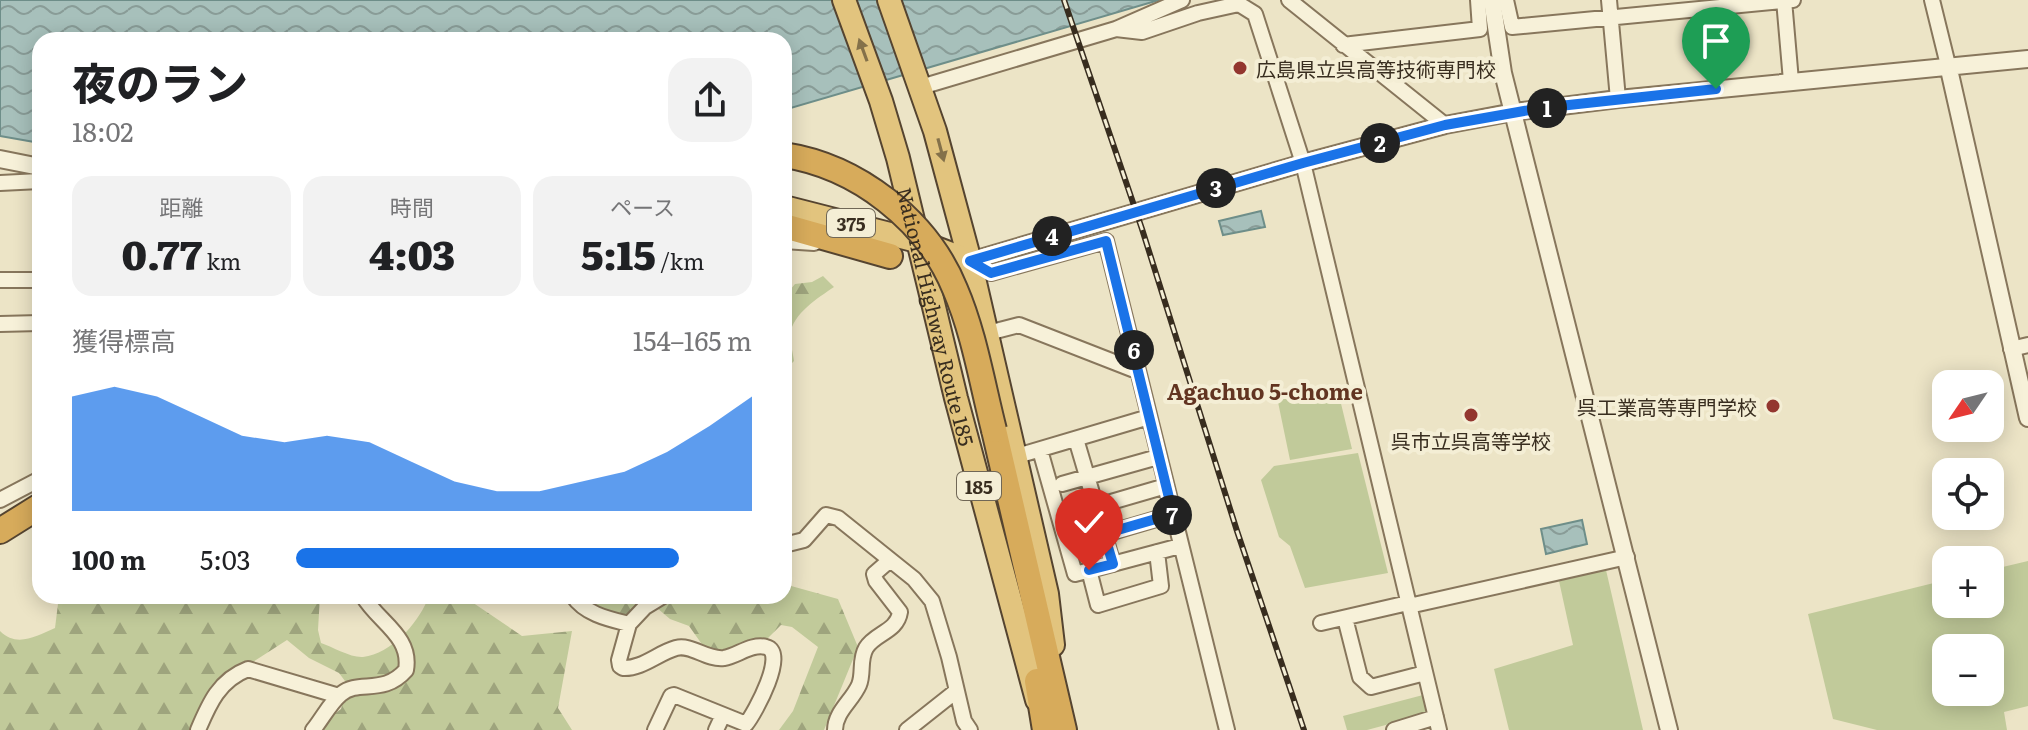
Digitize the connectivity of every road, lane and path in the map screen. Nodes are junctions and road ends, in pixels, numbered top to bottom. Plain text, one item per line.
1 (844, 0) edge
2 (889, 0) edge
3 (1182, 0) edge
4 (1289, 0) edge
5 (1478, 0) edge
6 (1492, 0) edge
7 (1506, 0) edge
8 (1609, 0) edge
9 (1784, 0) edge
10 (1793, 0) edge
11 (1932, 0) edge
12 (1611, 16) junction
13 (1116, 29) junction
14 (1343, 45) junction
15 (2028, 59) edge
16 (1948, 65) junction
17 (1791, 81) junction
18 (919, 82) junction
19 (1618, 99) junction
20 (1514, 112) junction
21 (1445, 125) junction
22 (792, 157) edge
23 (0, 159) edge
24 (1303, 163) junction
25 (32, 165) edge
26 (792, 171) edge
27 (32, 181) edge
28 (0, 183) edge
29 (792, 209) edge
30 (792, 228) edge
31 (792, 241) edge
32 (917, 241) junction
33 (890, 256) junction
34 (970, 261) junction
35 (923, 267) junction
36 (0, 280) edge
37 (32, 280) edge
38 (32, 323) edge
39 (0, 324) edge
40 (988, 333) junction
41 (2020, 347) edge
42 (1137, 371) junction
43 (1149, 417) junction
44 (2028, 418) edge
45 (988, 431) junction
46 (1076, 439) junction
47 (1040, 450) junction
48 (1017, 456) junction
49 (1158, 457) junction
50 (1088, 476) junction
51 (32, 483) edge
52 (1062, 484) dead end
53 (1166, 486) junction
54 (0, 500) edge
55 (1097, 506) junction
56 (32, 511) edge
57 (1070, 514) dead end
58 (1173, 514) junction
59 (32, 521) edge
60 (0, 531) edge
61 (1104, 534) junction
62 (0, 538) edge
63 (1078, 542) dead end
64 (792, 543) edge
65 (1180, 546) junction
66 (1157, 552) junction
67 (1627, 557) junction
68 (890, 560) junction
69 (1113, 564) junction
70 (1089, 570) junction
71 (370, 604) edge
72 (579, 604) edge
73 (650, 604) edge
74 (1409, 604) junction
75 (1345, 618) junction
76 (1321, 623) dead end
77 (629, 624) junction
78 (1425, 673) junction
79 (955, 692) junction
80 (339, 696) junction
81 (723, 715) junction
82 (1437, 724) edge
83 (198, 730) edge
84 (313, 730) edge
85 (655, 730) edge
86 (716, 730) edge
87 (835, 730) edge
88 (907, 730) edge
89 (970, 730) edge
90 (1045, 730) edge
91 (1064, 730) edge
92 (1227, 730) edge
93 (1394, 730) edge
94 (1669, 730) edge

32 -> 1 highway, National Highway Route 185 / 185
2 - 18 highway, 185
3 - 13 street
4 - 14 street
5 - 14 street
6 - 20 street
7 - 12 street
8 - 12 street
9 - 10 street
9 - 12 street
9 - 17 street
11 - 16 street
12 - 19 street
13 - 18 street
13 - 24 street
14 - 21 street
15 - 16 street
16 - 17 street
16 - 41 street
17 - 19 street
18 -> 34 highway, 185
19 - 20 street
20 - 21 street
20 - 67 street
21 - 24 street
22 - 45 highway, bridge
23 - 25 street
24 - 34 street
24 - 74 street
26 - 45 highway
27 - 28 street
29 - 32 highway, 375
30 - 33 highway
31 - 33 street
32 - 34 highway, 375
32 - 35 highway, National Highway Route 185 / 185
33 - 35 highway, 375
34 - 35 highway, 375
34 - 40 highway, 185
34 - 42 street
35 - 90 highway, National Highway Route 185 / 185
36 - 37 street
38 - 39 street
40 - 42 street
40 - 48 highway, 185
41 - 44 street
42 - 43 street
43 - 46 street
43 - 49 street
45 - 90 highway
45 - 91 highway
46 - 47 street
46 - 50 street
47 - 48 street
47 - 70 street
48 - 91 highway, 185
49 - 50 street
49 - 53 street
50 - 52 street
50 - 55 street
51 - 54 street
53 - 55 street
53 - 58 street
55 - 57 street
55 - 61 street
56 - 60 highway
58 - 61 street
58 - 65 street
59 - 62 highway
61 - 63 street
61 - 69 street
64 - 68 street
65 - 66 street
65 - 92 street
66 - 69 street
66 - 70 street
67 - 74 street
67 - 94 street
68 - 79 street
68 - 87 street
69 - 70 street
71 - 80 street
72 - 77 street
73 - 77 street
74 - 75 street
74 - 78 street
75 - 76 street
75 - 78 street
77 - 81 street
78 - 82 street
79 - 88 street
79 - 89 street
80 - 83 street
80 - 84 street
81 - 85 street
81 - 86 street
82 - 93 street

